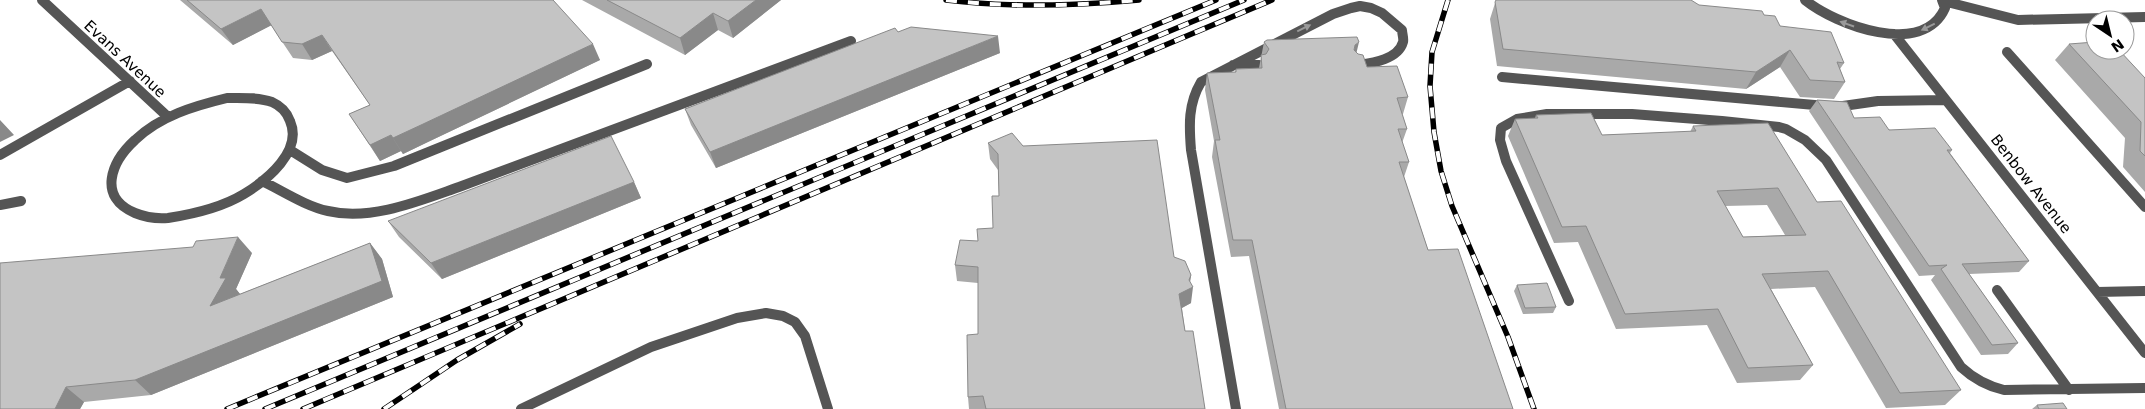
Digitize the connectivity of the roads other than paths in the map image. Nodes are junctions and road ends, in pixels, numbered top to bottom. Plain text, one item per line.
1 (42, 0) edge
2 (1806, 0) edge
3 (1942, 0) edge
4 (2145, 17) edge
5 (1894, 34) junction
6 (851, 41) dead end
7 (2007, 52) dead end
8 (647, 64) dead end
9 (1259, 65) edge
10 (1357, 65) edge
11 (1229, 66) junction
12 (1502, 77) dead end
13 (130, 81) junction
14 (1946, 100) junction
15 (168, 117) junction
16 (290, 150) junction
17 (0, 156) edge
18 (262, 181) junction
19 (21, 201) dead end
20 (0, 205) edge
21 (2145, 208) edge
22 (1997, 290) dead end
23 (2097, 292) junction
24 (2145, 292) edge
25 (1569, 301) dead end
26 (2145, 353) edge
27 (2145, 388) edge
28 (2069, 390) junction
29 (521, 409) edge
30 (828, 409) edge
31 (1236, 409) edge

1 - 13 lane, Evans Avenue
5 -> 2 lane
3 - 4 lane
3 -> 5 lane
5 - 14 lane, Benbow Avenue
6 - 18 lane
7 - 21 lane
8 - 16 lane
9 - 11 lane
11 -> 10 lane
11 - 31 lane
12 - 14 lane
13 - 15 lane, Evans Avenue
13 - 17 lane
14 - 23 lane, Benbow Avenue
15 - 16 lane
15 - 18 lane
16 - 18 lane
19 - 20 lane
22 - 28 lane
23 - 24 lane
23 - 26 lane, Benbow Avenue
25 - 28 lane
27 - 28 lane
29 - 30 lane

